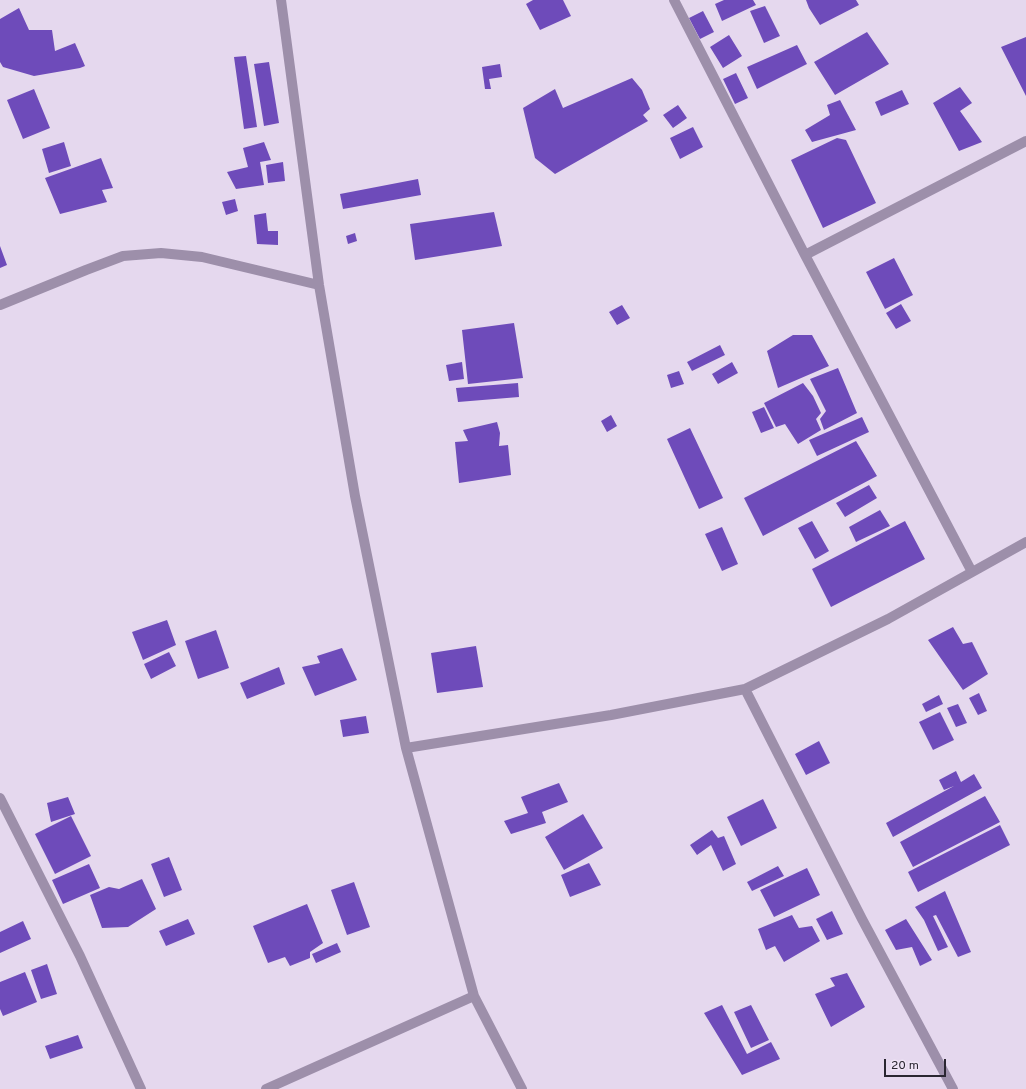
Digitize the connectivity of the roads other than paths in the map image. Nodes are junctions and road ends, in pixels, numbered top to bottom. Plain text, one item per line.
1 (281, 0) edge
2 (674, 0) edge
3 (1026, 141) edge
4 (805, 255) junction
5 (318, 285) junction
6 (0, 305) edge
7 (1026, 542) edge
8 (972, 572) junction
9 (745, 689) junction
10 (406, 748) junction
11 (0, 798) edge
12 (474, 996) junction
13 (141, 1089) edge
14 (266, 1089) edge
15 (522, 1089) edge
16 (953, 1089) edge

1 - 5 street
2 - 4 street
3 - 4 street
4 - 8 street
5 - 6 street
5 - 10 street
7 - 8 street
8 - 9 street
9 - 10 street
9 - 16 street
10 - 12 street
11 - 13 street
12 - 14 street
12 - 15 street

